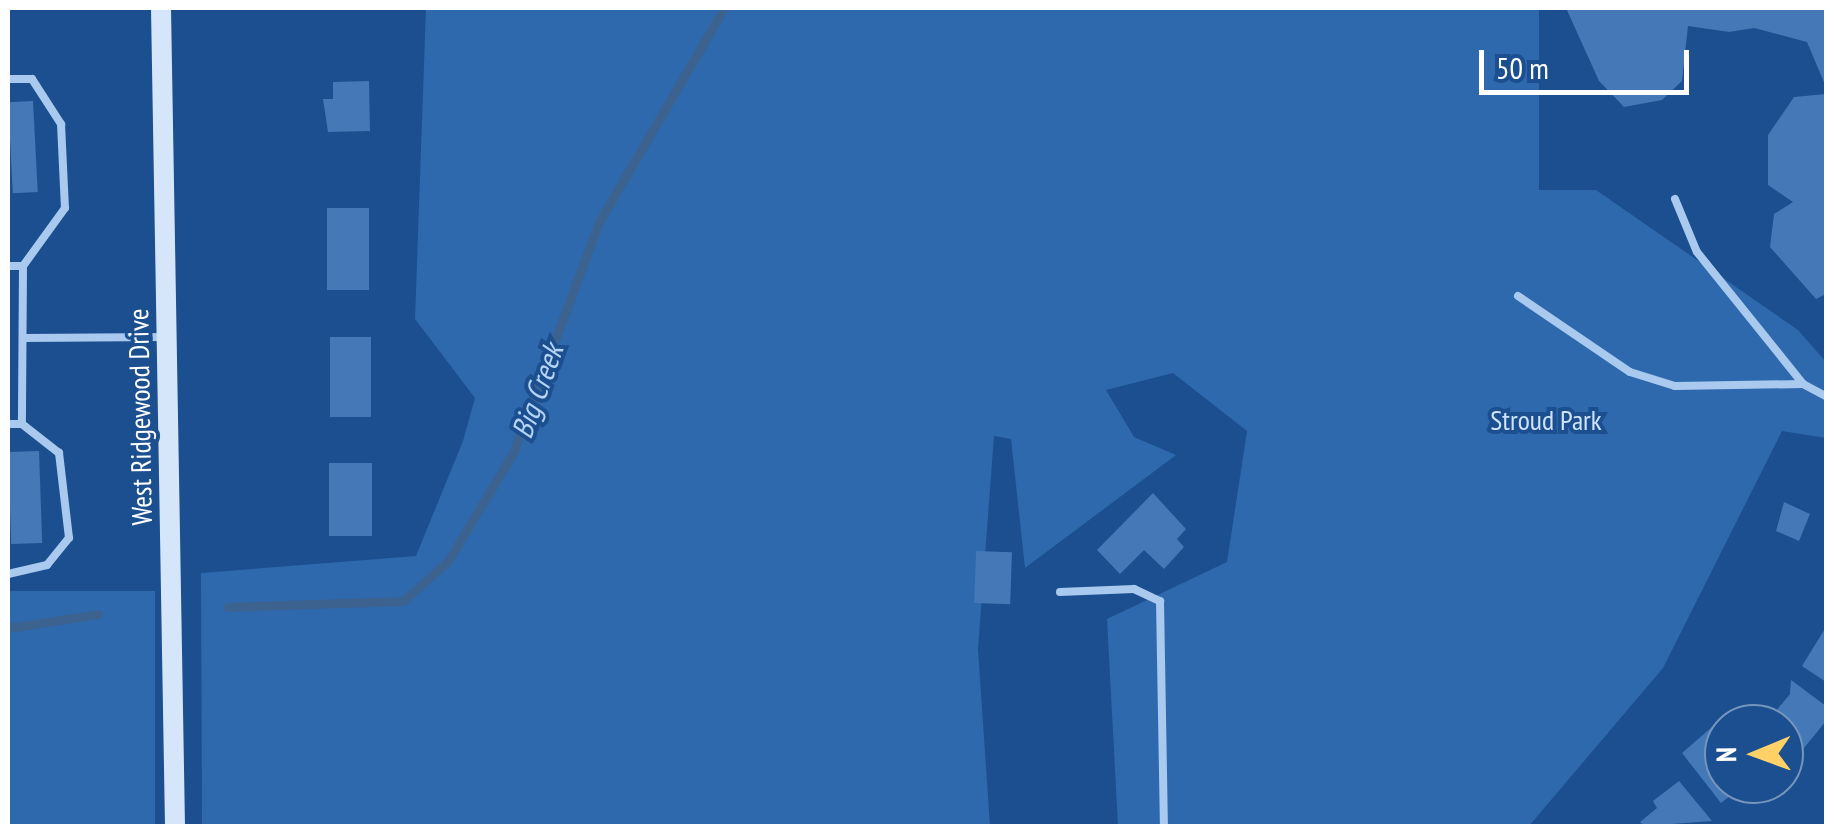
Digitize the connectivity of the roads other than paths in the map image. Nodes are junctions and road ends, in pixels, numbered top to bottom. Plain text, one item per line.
1 (160, 8) edge
2 (8, 79) edge
3 (1675, 199) dead end
4 (8, 266) edge
5 (23, 266) junction
6 (1518, 296) dead end
7 (166, 336) junction
8 (23, 338) junction
9 (1804, 384) junction
10 (1826, 396) edge
11 (8, 424) edge
12 (22, 424) junction
13 (8, 574) edge
14 (1060, 592) dead end
15 (175, 826) edge
16 (1164, 826) edge

1 - 7 main road, West Ridgewood Drive
2 - 5 lane
3 - 9 lane
4 - 5 lane
5 - 8 lane
6 - 9 lane
7 - 8 lane
7 - 15 main road, West Ridgewood Drive
8 - 12 lane
9 - 10 lane
11 - 12 lane
12 - 13 lane
14 - 16 lane

